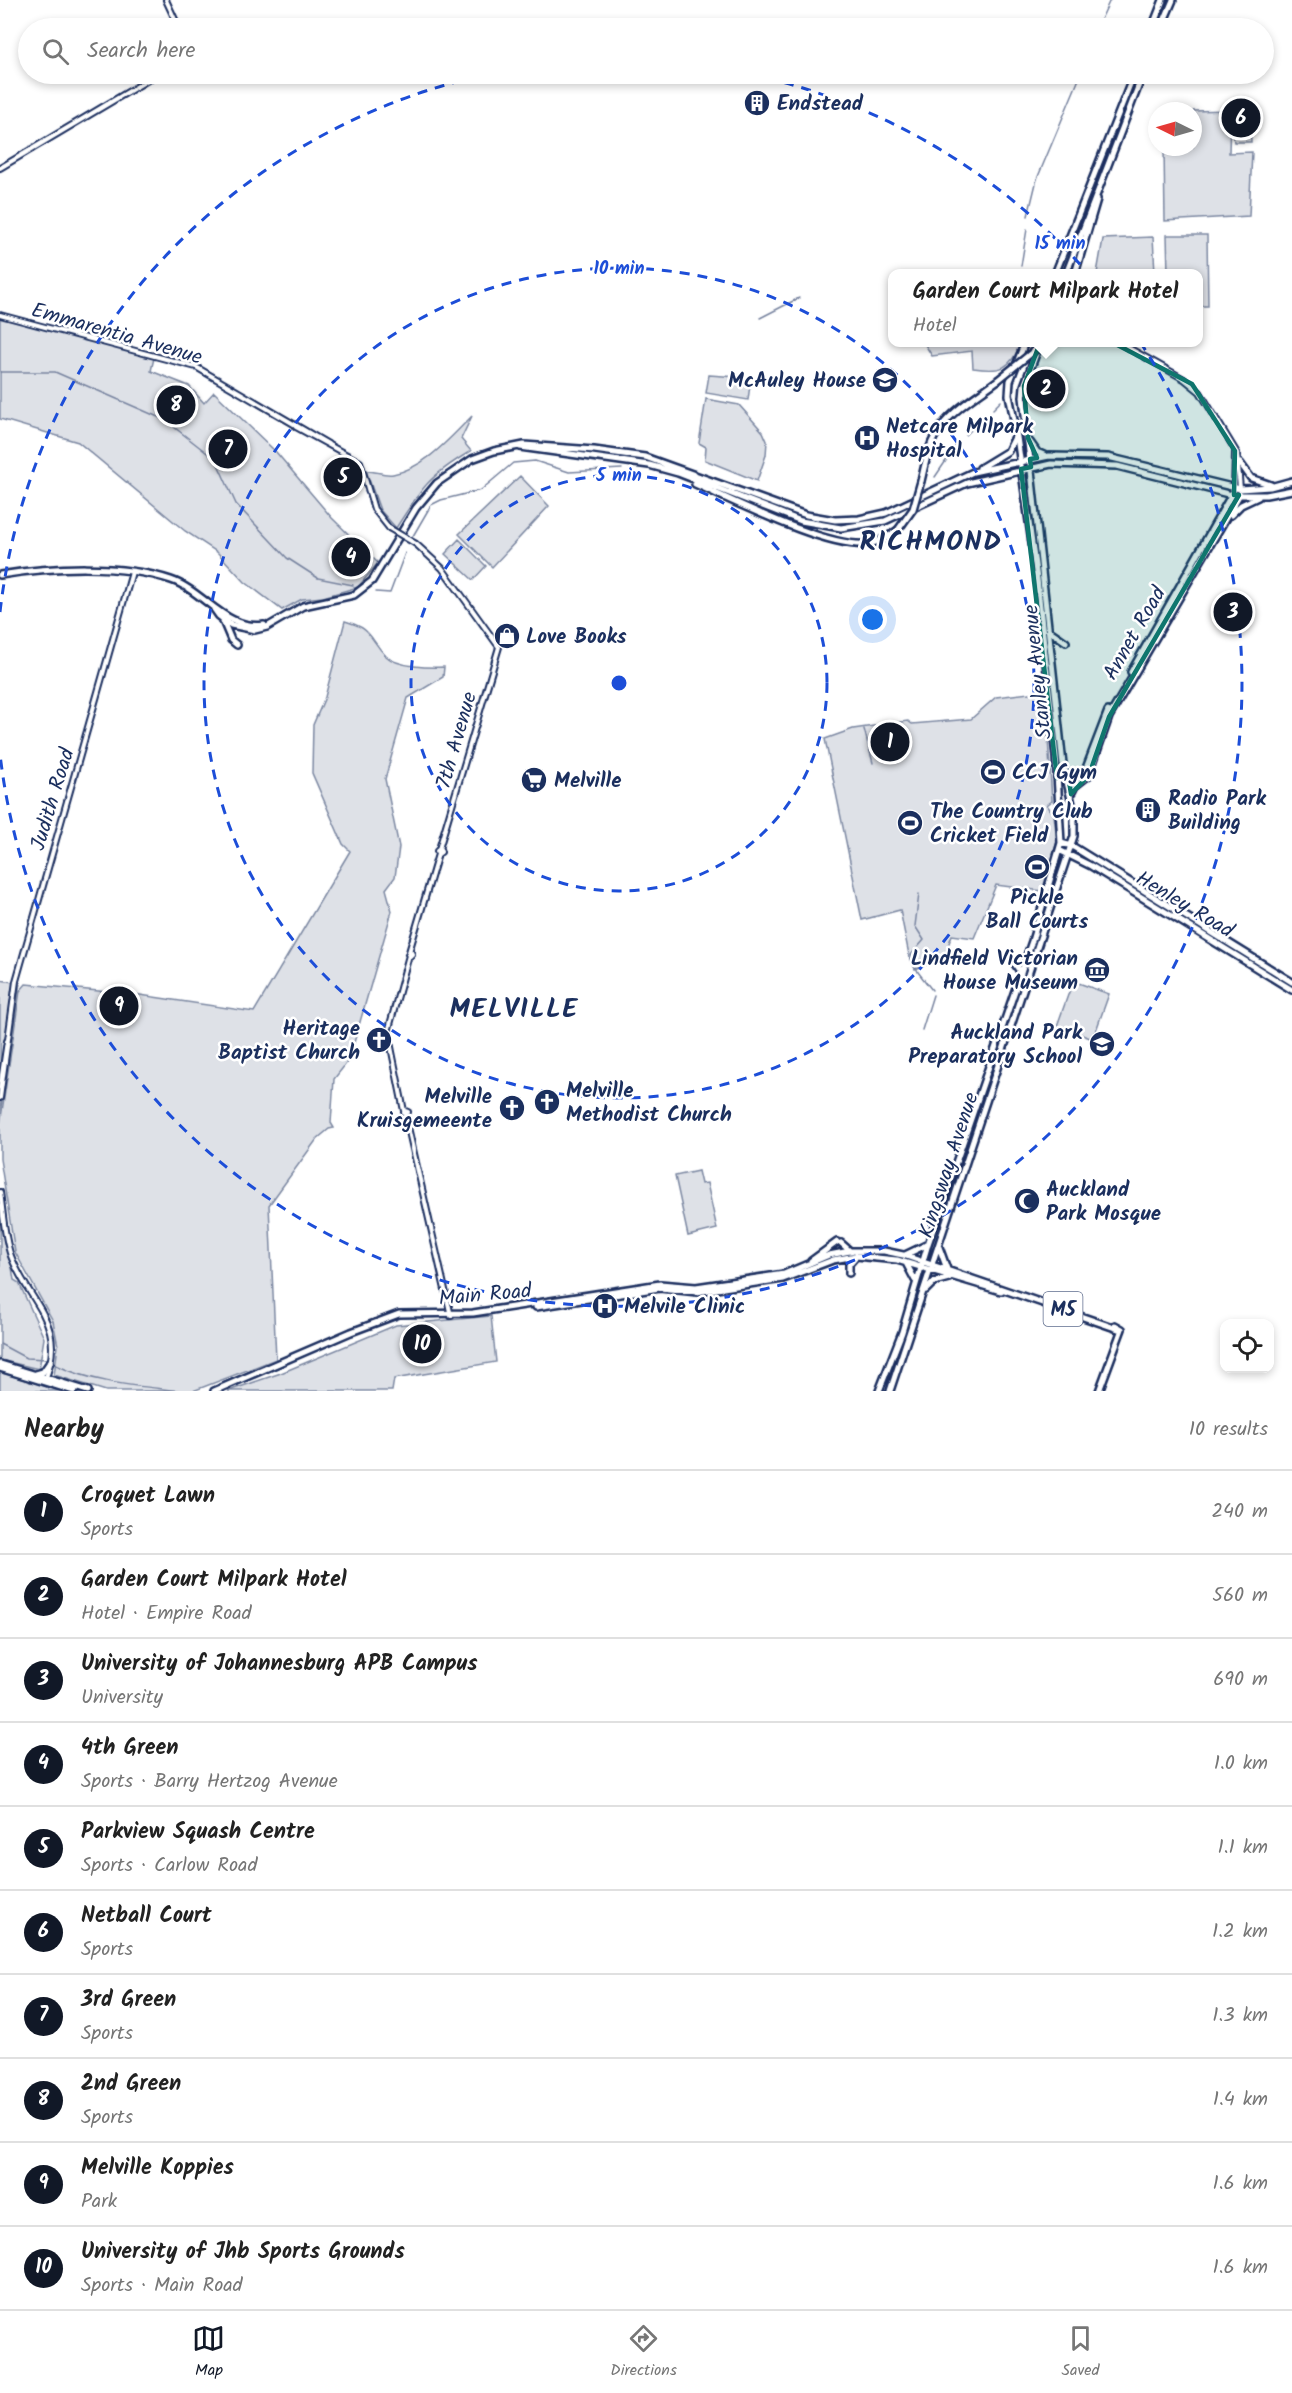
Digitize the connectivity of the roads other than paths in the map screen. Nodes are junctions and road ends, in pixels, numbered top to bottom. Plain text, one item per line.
1 (166, 0) edge
2 (1162, 0) edge
3 (1173, 0) edge
4 (174, 18) edge
5 (1156, 18) edge
6 (1165, 18) edge
7 (141, 84) edge
8 (1130, 84) edge
9 (1139, 84) edge
10 (0, 168) edge
11 (1097, 191) junction
12 (1056, 269) edge
13 (1068, 269) edge
14 (1076, 269) edge
15 (0, 315) edge
16 (1023, 347) edge
17 (1036, 347) edge
18 (1040, 347) edge
19 (1126, 347) edge
20 (1016, 430) junction
21 (1028, 438) junction
22 (519, 446) junction
23 (1235, 453) junction
24 (1048, 456) junction
25 (1030, 459) junction
26 (1020, 461) junction
27 (1240, 463) junction
28 (1031, 467) junction
29 (1022, 469) junction
30 (669, 471) junction
31 (973, 472) junction
32 (1292, 481) edge
33 (1280, 485) junction
34 (1292, 490) edge
35 (1237, 492) junction
36 (1266, 495) junction
37 (1227, 519) junction
38 (132, 572) junction
39 (0, 575) edge
40 (214, 609) junction
41 (222, 619) junction
42 (268, 625) junction
43 (1050, 631) junction
44 (1066, 642) dead end
45 (237, 645) dead end
46 (499, 647) joint
47 (1067, 776) junction
48 (1057, 778) junction
49 (1071, 794) junction
50 (1061, 843) junction
51 (1072, 846) junction
52 (1059, 850) junction
53 (1070, 853) junction
54 (1013, 961) dead end
55 (1021, 973) junction
56 (1292, 982) edge
57 (1292, 990) edge
58 (9, 1036) junction
59 (0, 1088) edge
60 (0, 1098) edge
61 (0, 1192) edge
62 (928, 1244) junction
63 (939, 1246) junction
64 (850, 1251) junction
65 (903, 1255) junction
66 (856, 1256) junction
67 (905, 1262) junction
68 (810, 1263) junction
69 (921, 1264) junction
70 (931, 1267) junction
71 (947, 1270) junction
72 (849, 1273) dead end
73 (950, 1277) junction
74 (915, 1285) junction
75 (697, 1290) junction
76 (923, 1293) junction
77 (1020, 1295) junction
78 (451, 1315) junction
79 (50, 1364) junction
80 (282, 1364) junction
81 (0, 1366) edge
82 (34, 1374) junction
83 (45, 1379) junction
84 (56, 1381) junction
85 (74, 1391) edge
86 (88, 1391) edge
87 (213, 1391) edge
88 (222, 1391) edge
89 (879, 1391) edge
90 (890, 1391) edge
91 (1099, 1391) edge

1 - 4 street
2 - 5 main road
3 - 6 main road
7 - 10 street
8 - 12 main road
9 - 11 main road
11 - 13 main road
11 - 14 main road
15 - 46 street, Emmarentia Avenue, bridge
16 - 20 main road, Stanley Avenue
17 - 30 main road, bridge
18 - 21 main road, Stanley Avenue
19 - 23 street
20 - 26 main road, Stanley Avenue
20 - 31 main road
21 - 24 main road
21 - 25 main road, Stanley Avenue
22 - 30 main road
22 - 31 main road
22 - 42 main road
23 - 27 street
23 - 35 street
24 - 25 main road
24 - 35 main road
25 - 26 main road
25 - 28 main road, Stanley Avenue
26 - 29 main road, Stanley Avenue
26 - 31 main road
27 - 33 main road
27 - 35 street
28 - 29 main road
28 - 35 main road
28 - 43 main road, Stanley Avenue
29 - 30 main road
29 - 48 main road, Stanley Avenue
32 - 33 main road
33 - 35 main road
34 - 36 main road
35 - 36 main road
35 - 37 main road, Annet Road
35 - 47 main road, Annet Road
36 - 37 main road
37 - 49 main road, Annet Road
38 - 39 main road
38 - 40 main road
38 - 58 street, Judith Road
40 - 41 main road
40 - 42 main road
41 - 42 main road
41 - 45 main road
43 - 44 main road
43 - 47 main road, Stanley Avenue
46 - 78 street, 7th Avenue
47 - 48 main road, Annet Road
47 - 49 main road, Kingsway Avenue
48 - 50 main road, Kingsway Avenue
49 - 51 main road, Kingsway Avenue
50 - 51 main road, Henley Road
50 - 52 main road, Kingsway Avenue
51 - 53 main road, Kingsway Avenue
51 - 56 main road, Henley Road
52 - 53 main road, Henley Road
52 - 55 main road, Kingsway Avenue
53 - 57 main road, Henley Road
53 - 63 main road, Kingsway Avenue
54 - 55 main road
55 - 62 main road, Kingsway Avenue
58 - 59 street, Judith Road
58 - 60 street, Judith Road
61 - 79 street
62 - 65 main road
62 - 69 main road, Kingsway Avenue
63 - 70 main road, Kingsway Avenue
63 - 71 main road
64 - 65 main road, M5
64 - 68 main road, M5
64 - 68 main road
65 - 69 main road, M5
66 - 67 main road, M5
66 - 72 main road
66 - 75 main road, M5
67 - 69 main road, M5
67 - 74 main road
68 - 75 main road, M5
69 - 70 main road, M5
69 - 74 main road, Kingsway Avenue
70 - 71 main road, M5
70 - 73 main road, M5
70 - 76 main road, Kingsway Avenue
71 - 77 main road, M5
73 - 76 main road
73 - 77 main road, M5
74 - 89 main road, Kingsway Avenue
75 - 78 main road, Main Road / M5
76 - 90 main road, Kingsway Avenue
77 - 91 main road, M5
78 - 80 main road, Main Road / M5
79 - 82 main road
79 - 83 street
79 - 84 main road
80 - 87 main road, M5
80 - 88 main road, M5
81 - 82 main road
81 - 83 main road
82 - 83 main road
83 - 84 main road
83 - 85 main road
84 - 86 main road

